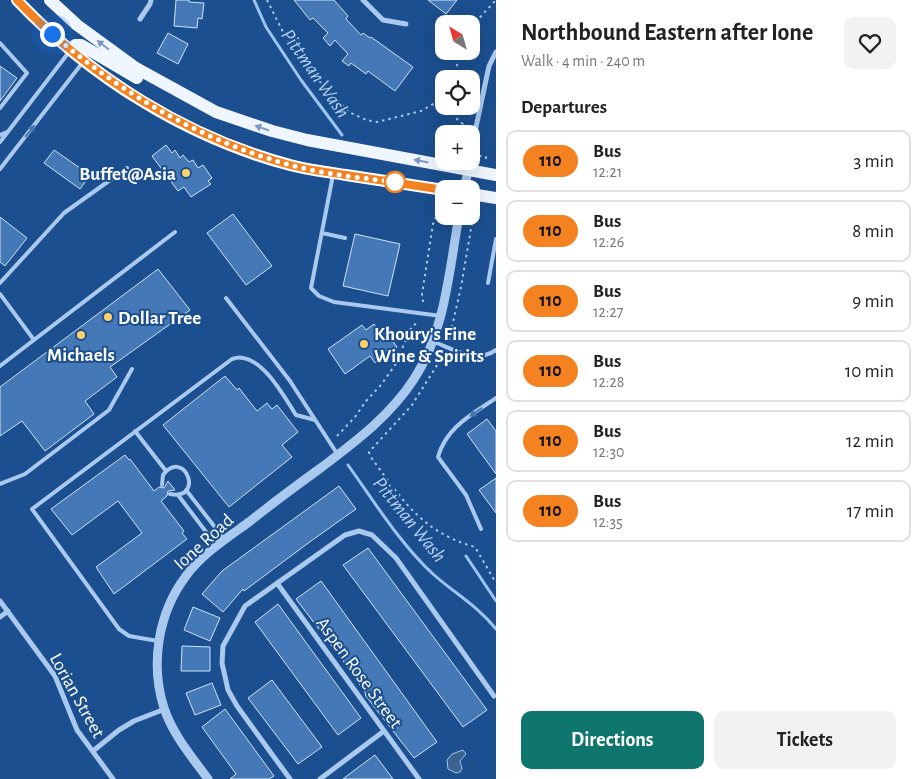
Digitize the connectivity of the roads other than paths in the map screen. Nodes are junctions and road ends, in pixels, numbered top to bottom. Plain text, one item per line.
1 (17, 0) edge
2 (50, 0) edge
3 (151, 0) edge
4 (363, 0) edge
5 (140, 19) dead end
6 (406, 24) dead end
7 (0, 43) edge
8 (70, 50) junction
9 (496, 52) edge
10 (84, 60) junction
11 (0, 108) edge
12 (216, 112) junction
13 (476, 125) edge
14 (7, 132) junction
15 (0, 135) edge
16 (0, 142) edge
17 (435, 156) edge
18 (127, 168) dead end
19 (0, 169) edge
20 (334, 173) junction
21 (435, 189) edge
22 (480, 196) edge
23 (496, 198) edge
24 (457, 225) edge
25 (175, 232) dead end
26 (322, 233) junction
27 (345, 238) dead end
28 (496, 239) edge
29 (488, 282) dead end
30 (0, 283) edge
31 (0, 294) edge
32 (226, 298) dead end
33 (441, 316) junction
34 (34, 340) junction
35 (432, 341) junction
36 (496, 350) edge
37 (0, 366) edge
38 (132, 369) dead end
39 (496, 398) edge
40 (315, 420) junction
41 (135, 431) junction
42 (338, 455) junction
43 (166, 471) junction
44 (0, 484) edge
45 (162, 485) dead end
46 (186, 490) junction
47 (170, 494) dead end
48 (178, 495) junction
49 (481, 529) dead end
50 (224, 540) junction
51 (216, 546) junction
52 (277, 583) junction
53 (0, 601) edge
54 (8, 611) junction
55 (0, 617) edge
56 (158, 641) junction
57 (494, 696) dead end
58 (165, 710) junction
59 (384, 731) junction
60 (93, 751) junction
61 (113, 779) edge
62 (208, 779) edge
63 (290, 779) edge
64 (320, 779) edge
65 (419, 779) edge

1 - 8 main road
12 -> 2 main road
3 - 5 street
4 - 6 street
7 - 11 lane
8 - 10 main road
8 - 12 main road
8 - 14 lane
9 - 13 street
19 -> 10 lane
10 - 20 main road
17 -> 12 main road
14 - 15 lane
14 - 16 lane
18 - 30 lane
20 - 21 main road
20 - 26 lane
22 - 23 main road
24 - 33 street, Ione Road
25 - 34 lane
26 - 27 lane
26 - 33 lane
28 - 29 lane
31 - 34 lane
32 - 40 lane
33 - 35 street, Ione Road
34 - 37 lane
35 - 36 lane
35 - 42 street, Ione Road
38 - 44 lane
39 -> 49 lane
40 - 41 lane
40 - 42 lane
41 - 43 lane
41 - 56 lane
42 - 50 street, Ione Road
43 - 45 lane
43 - 46 lane
46 - 48 lane
46 - 50 lane
47 - 48 lane
48 - 51 lane
50 - 51 street, Ione Road
51 - 56 street, Ione Road
52 - 57 street
52 - 59 street, Aspen Rose Street
52 - 63 street
53 - 54 street, Lorian Street
54 - 55 street
54 - 60 street, Lorian Street
56 - 58 street, Ione Road
58 - 60 street
58 - 62 street, Ione Road
59 - 64 street
59 - 65 street, Aspen Rose Street
60 - 61 street, Lorian Street

